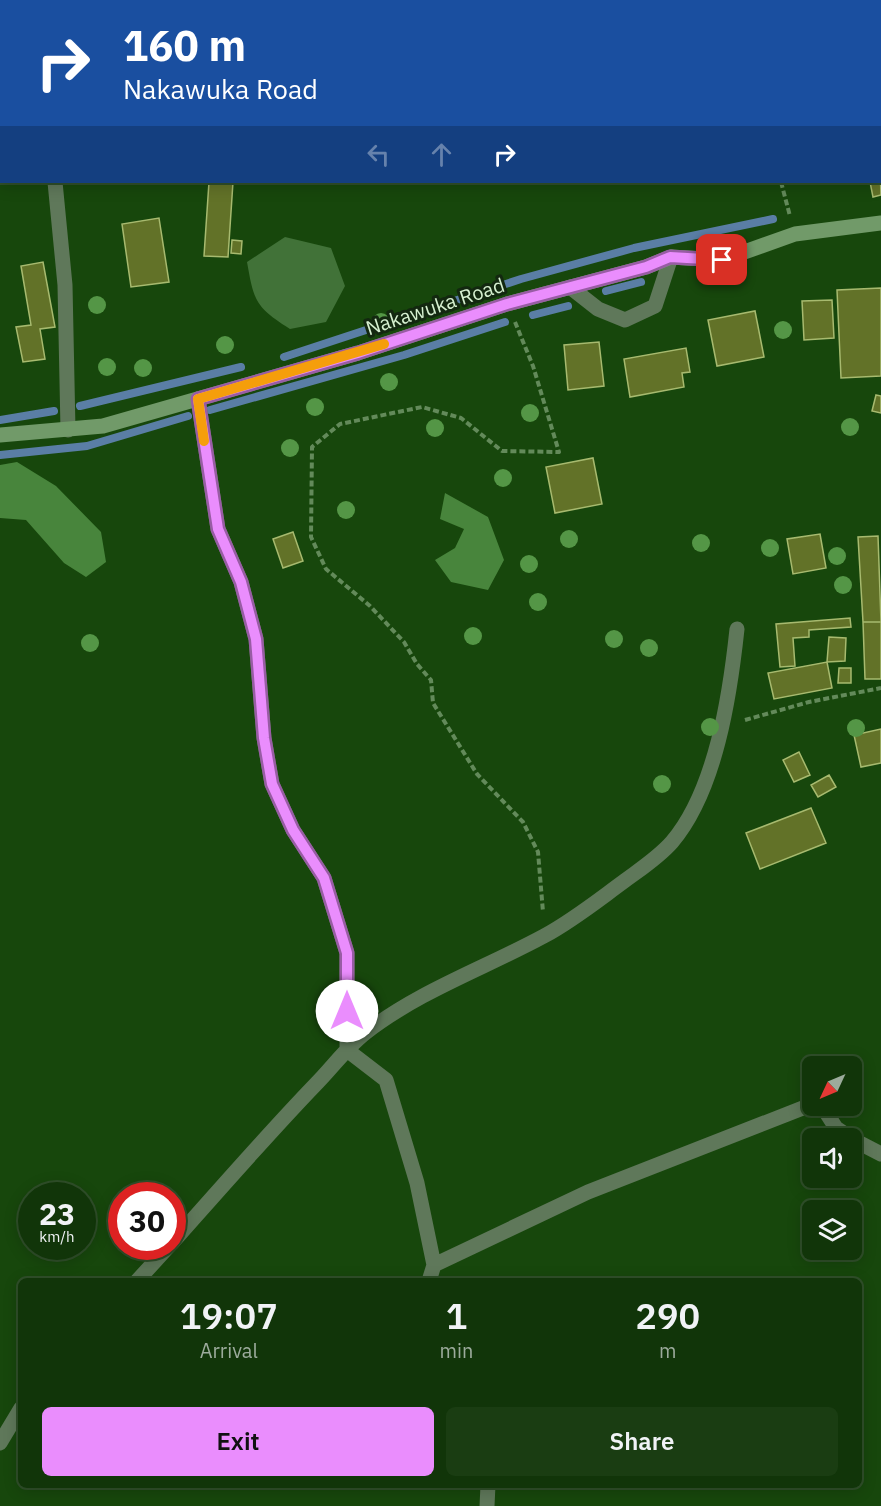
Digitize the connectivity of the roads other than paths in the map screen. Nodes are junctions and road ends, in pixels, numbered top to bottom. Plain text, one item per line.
1 (55, 183) edge
2 (881, 223) edge
3 (670, 257) junction
4 (570, 287) junction
5 (198, 399) junction
6 (68, 429) junction
7 (0, 435) edge
8 (737, 629) dead end
9 (346, 1050) junction
10 (802, 1108) edge
11 (862, 1144) edge
12 (881, 1154) edge
13 (186, 1227) edge
14 (156, 1260) edge
15 (434, 1265) junction
16 (139, 1278) edge
17 (430, 1278) edge
18 (18, 1413) edge
19 (0, 1443) edge
20 (488, 1488) edge
21 (487, 1506) edge

1 - 6 street
2 - 3 main road, Nakawuka Road
3 - 4 main road, Nakawuka Road
3 - 4 street
4 - 5 main road, Nakawuka Road
5 - 6 main road, Nakawuka Road
5 - 9 street
6 - 7 main road, Nakawuka Road
8 - 9 street
9 - 13 street
9 - 15 street
10 - 15 street
11 - 12 street
14 - 16 street
15 - 17 street
18 - 19 street
20 - 21 street

